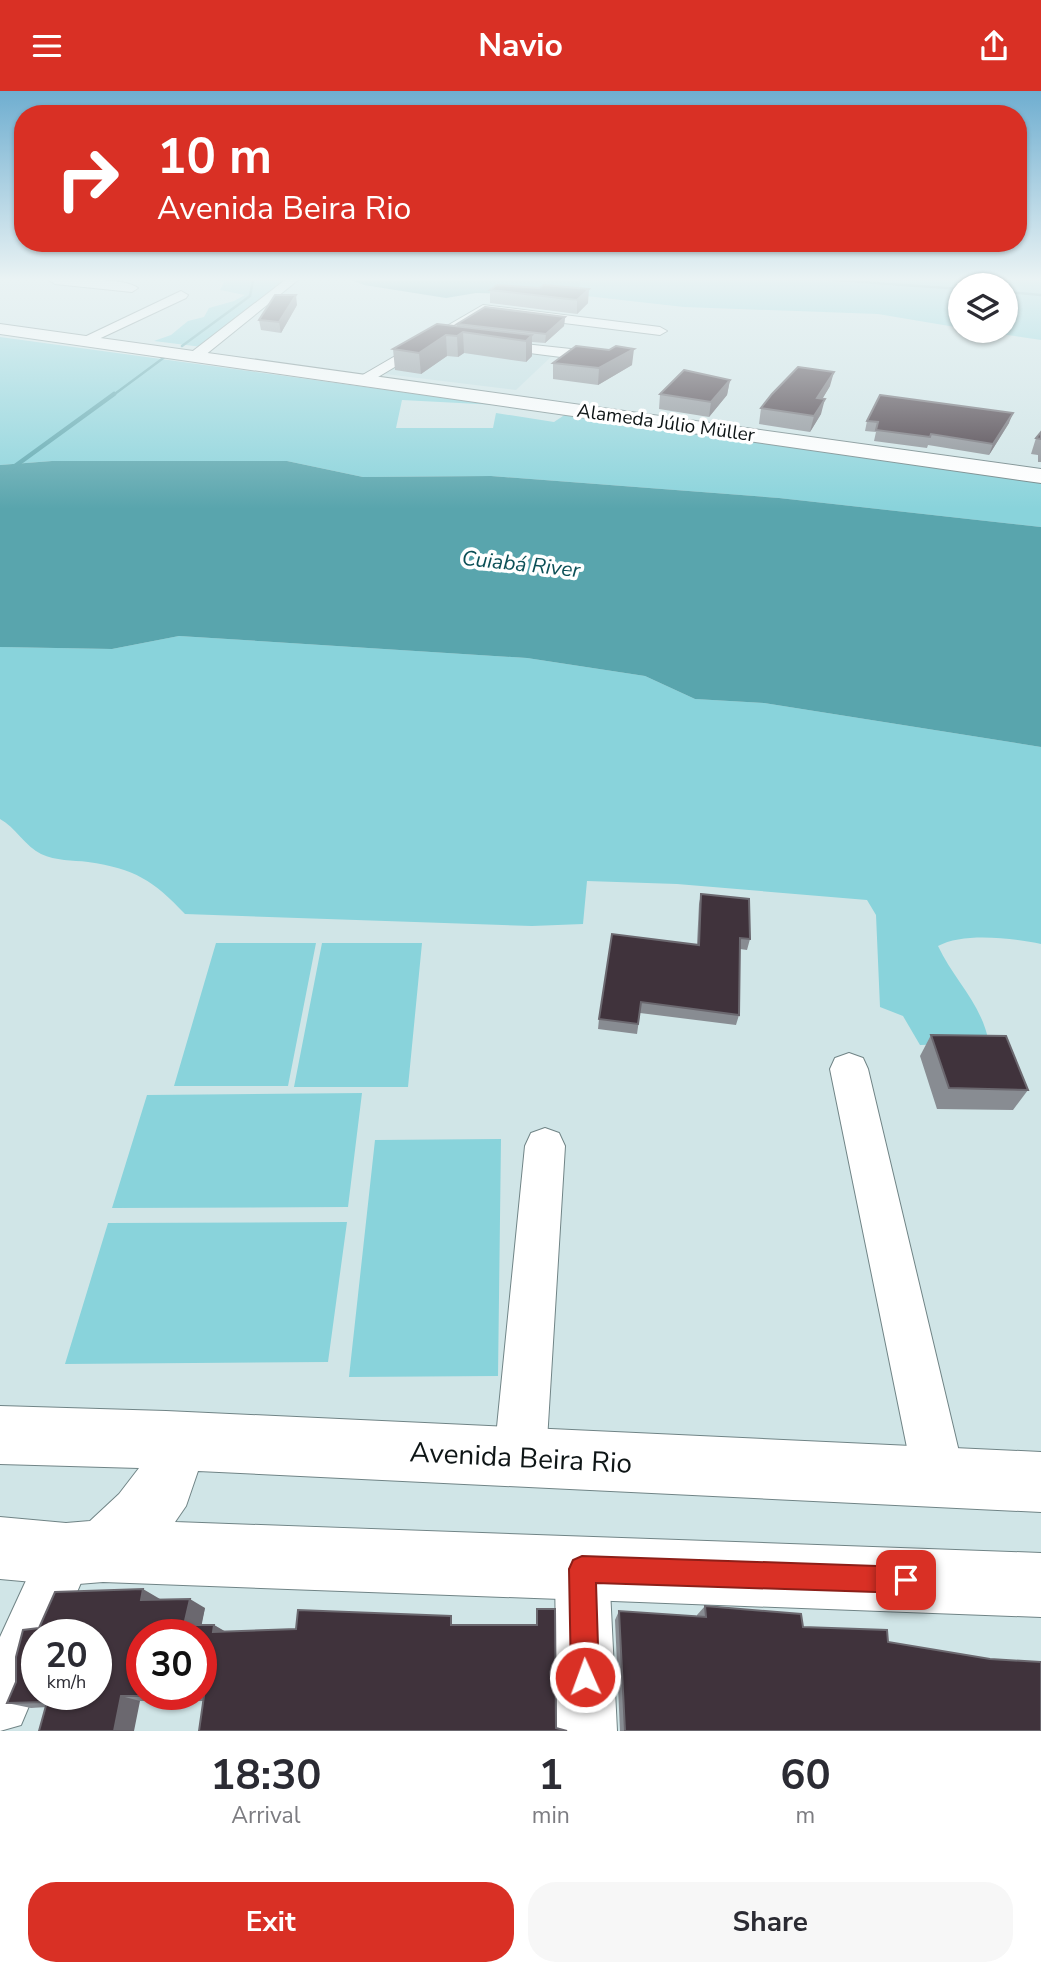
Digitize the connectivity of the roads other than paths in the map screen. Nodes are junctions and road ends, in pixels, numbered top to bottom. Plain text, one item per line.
1 (208, 357) edge
2 (401, 357) edge
3 (596, 357) edge
4 (608, 358) edge
5 (365, 378) junction
6 (1041, 469) edge
7 (1041, 476) edge
8 (849, 1069) dead end
9 (545, 1146) dead end
10 (0, 1435) edge
11 (166, 1440) junction
12 (520, 1457) junction
13 (939, 1477) junction
14 (1041, 1482) edge
15 (0, 1548) edge
16 (85, 1552) junction
17 (582, 1569) junction
18 (1041, 1585) edge
19 (0, 1704) edge
20 (587, 1731) edge

1 - 5 main road, Alameda Júlio Müller
2 - 5 street
3 - 4 street
5 - 6 main road, Alameda Júlio Müller
5 - 7 main road, Alameda Júlio Müller
8 - 13 street
9 - 12 street
10 - 11 main road, Avenida Beira Rio
11 - 12 main road, Avenida Beira Rio
11 - 16 main road
12 - 13 main road, Avenida Beira Rio
13 - 14 main road, Avenida Beira Rio
15 - 16 main road
16 - 17 main road
16 - 19 street
17 - 18 main road
17 - 20 street

